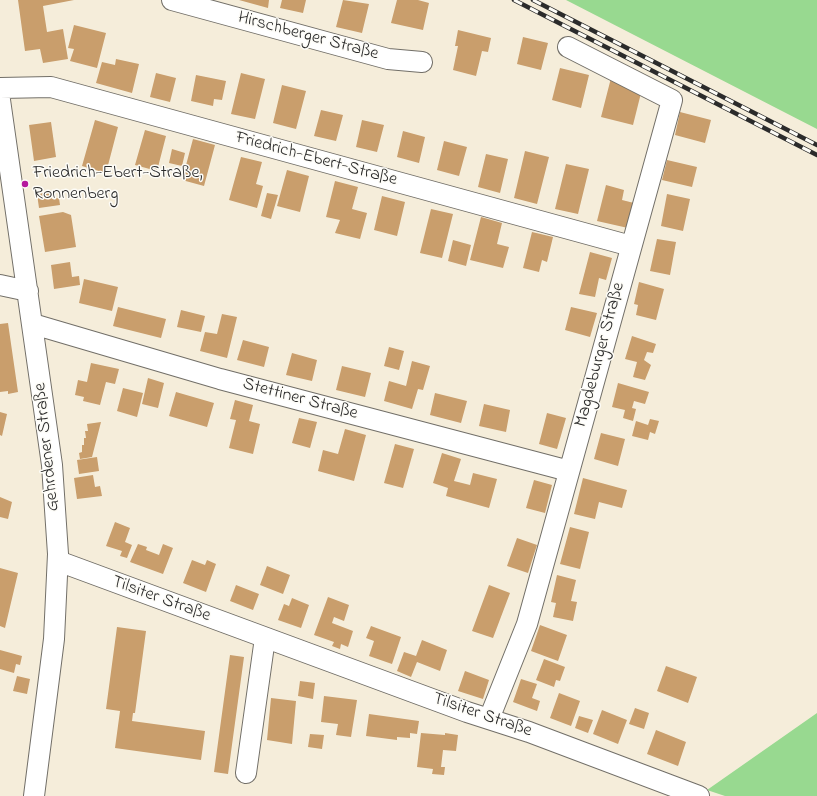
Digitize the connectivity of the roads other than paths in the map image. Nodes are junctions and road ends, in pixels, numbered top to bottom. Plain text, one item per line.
1 (172, 0) edge
2 (568, 47) dead end
3 (422, 62) dead end
4 (0, 88) edge
5 (0, 100) edge
6 (631, 246) junction
7 (0, 285) edge
8 (28, 291) junction
9 (32, 324) junction
10 (569, 471) junction
11 (58, 561) junction
12 (265, 638) junction
13 (489, 719) junction
14 (246, 773) dead end
15 (34, 796) edge
16 (699, 796) edge

1 - 3 street, Hirschberger Straße
2 - 6 street, Magdeburger Straße
4 - 6 street, Friedrich-Ebert-Straße
5 - 8 street, Gehrdener Straße
6 - 10 street, Magdeburger Straße
7 - 8 street
8 - 9 street, Gehrdener Straße
9 - 10 street, Stettiner Straße
9 - 11 street, Gehrdener Straße
10 - 13 street, Magdeburger Straße
11 - 12 street, Tilsiter Straße
11 - 15 street, Gehrdener Straße
12 - 13 street, Tilsiter Straße
12 - 14 street
13 - 16 street, Tilsiter Straße

